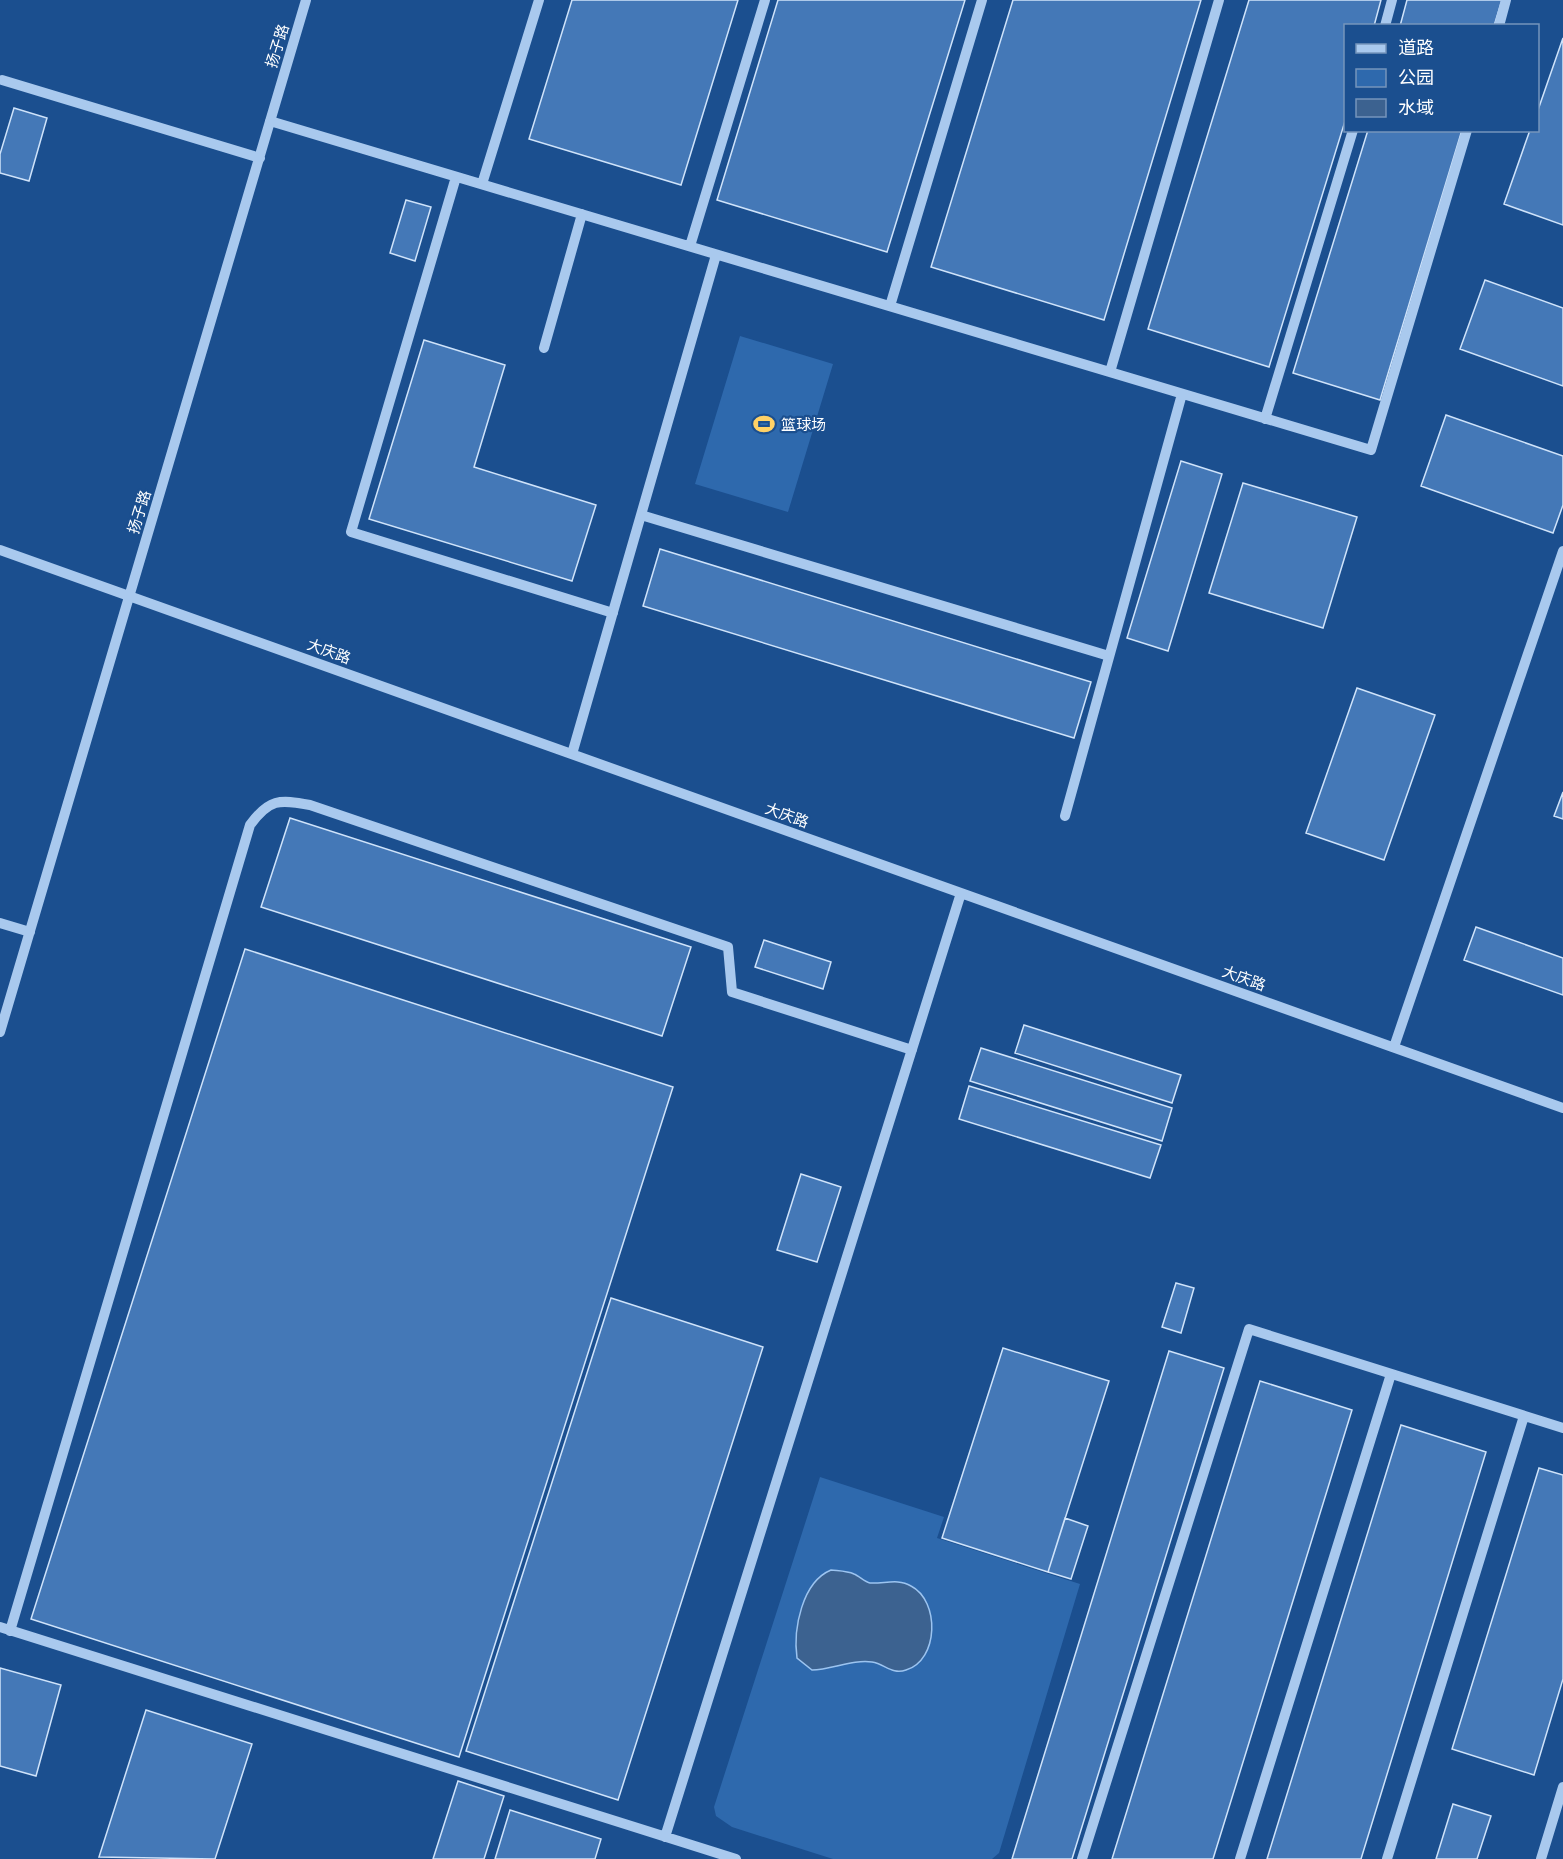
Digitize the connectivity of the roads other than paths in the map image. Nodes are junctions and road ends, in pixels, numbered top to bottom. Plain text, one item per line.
1 (306, 0) edge
2 (539, 0) edge
3 (765, 0) edge
4 (982, 0) edge
5 (1219, 0) edge
6 (1392, 0) edge
7 (1506, 0) edge
8 (1386, 24) edge
9 (1500, 24) edge
10 (2, 80) dead end
11 (270, 121) junction
12 (1352, 132) edge
13 (1466, 132) edge
14 (260, 158) junction
15 (456, 177) junction
16 (482, 184) junction
17 (582, 214) junction
18 (690, 246) junction
19 (716, 255) junction
20 (890, 306) junction
21 (544, 348) dead end
22 (1110, 372) junction
23 (1182, 394) junction
24 (1265, 419) junction
25 (641, 515) junction
26 (0, 550) edge
27 (1563, 551) edge
28 (129, 595) junction
29 (613, 613) junction
30 (1109, 656) junction
31 (572, 754) junction
32 (1065, 816) dead end
33 (961, 893) junction
34 (0, 923) edge
35 (30, 932) junction
36 (0, 1032) edge
37 (1394, 1047) junction
38 (912, 1050) junction
39 (1563, 1108) edge
40 (1391, 1374) junction
41 (1524, 1416) junction
42 (1563, 1428) edge
43 (5, 1629) edge
44 (1563, 1787) edge
45 (665, 1837) junction
46 (736, 1859) edge
47 (1082, 1859) edge
48 (1240, 1859) edge
49 (1387, 1859) edge
50 (1541, 1859) edge

1 - 11 street, 扬子路
2 - 16 street
3 - 18 street
4 - 20 street
5 - 22 street
6 - 8 street
7 - 9 street
10 - 14 street
11 - 14 street, 扬子路
11 - 15 street
12 - 24 street
13 - 24 street
14 - 28 street, 扬子路
15 - 16 street
15 - 29 street
16 - 17 street
17 - 18 street
17 - 21 street
18 - 19 street
19 - 20 street
19 - 25 street
20 - 22 street
22 - 23 street
23 - 24 street
23 - 30 street
25 - 29 street
25 - 30 street
26 - 28 street, 大庆路
27 - 37 street
28 - 31 street, 大庆路
28 - 35 street, 扬子路
29 - 31 street
30 - 32 street
31 - 33 street, 大庆路
33 - 37 street, 大庆路
33 - 38 street
34 - 35 street
35 - 36 street, 扬子路
37 - 39 street, 大庆路
38 - 43 street
38 - 45 street
40 - 41 street
40 - 47 street
40 - 48 street
41 - 42 street
41 - 49 street
43 - 45 street
44 - 50 street
45 - 46 street

